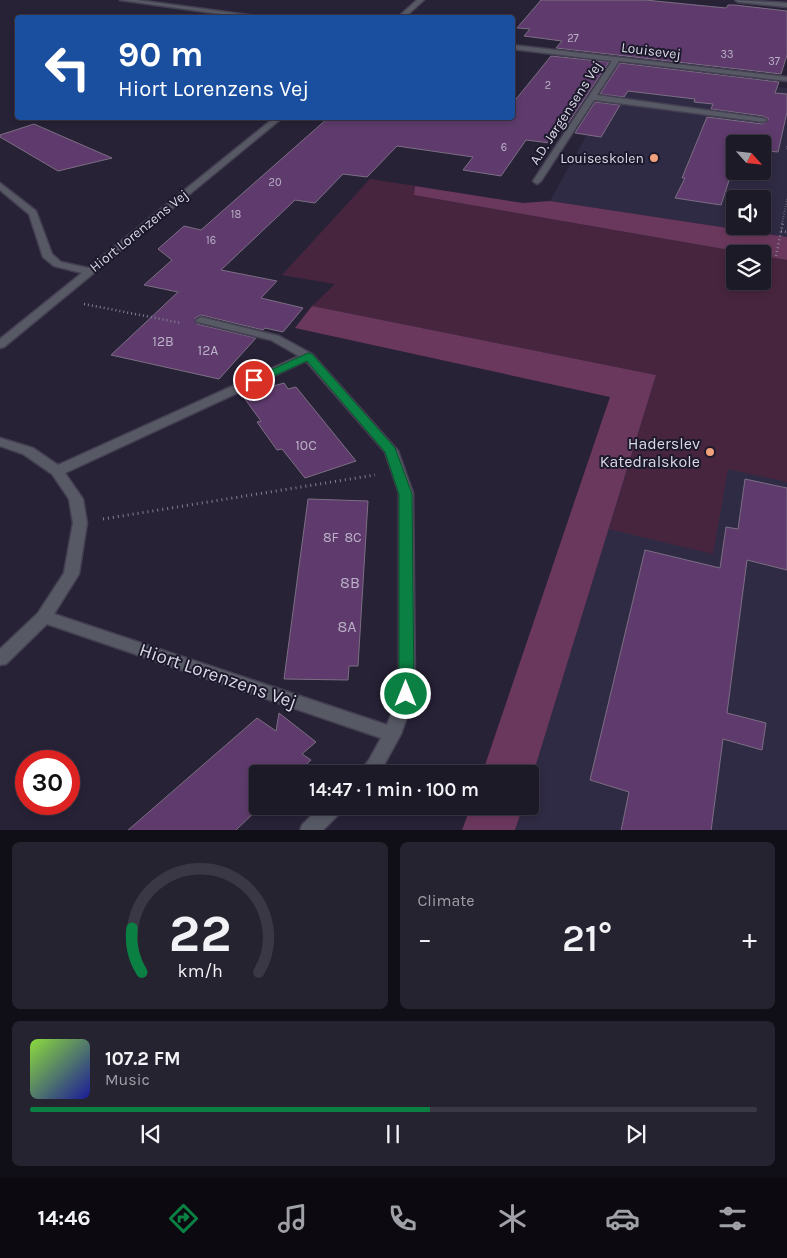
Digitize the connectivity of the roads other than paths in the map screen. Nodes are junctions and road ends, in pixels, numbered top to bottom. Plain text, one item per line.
1 (123, 0) edge
2 (421, 0) edge
3 (738, 0) edge
4 (787, 5) edge
5 (244, 15) edge
6 (404, 15) edge
7 (515, 47) edge
8 (617, 59) junction
9 (787, 79) edge
10 (592, 97) junction
11 (276, 120) edge
12 (763, 120) dead end
13 (537, 181) dead end
14 (0, 186) edge
15 (89, 271) junction
16 (201, 320) road end
17 (0, 345) edge
18 (308, 356) junction
19 (0, 442) edge
20 (57, 471) junction
21 (44, 617) junction
22 (0, 659) edge
23 (392, 734) junction
24 (376, 765) edge
25 (325, 815) edge
26 (309, 830) edge

1 - 5 street
2 - 6 street
3 - 4 street
7 - 8 street, Louisevej
8 - 9 street, Louisevej
8 - 10 street, A.D. Jørgensens Vej
10 - 12 street
10 - 13 street, A.D. Jørgensens Vej
11 - 15 street, Hiort Lorenzens Vej
14 - 15 street
15 - 17 street, Hiort Lorenzens Vej
16 - 18 street
18 - 20 street
18 - 23 street
19 - 20 street
20 - 21 street
21 - 22 street
21 - 23 street, Hiort Lorenzens Vej
23 - 24 street
25 - 26 street

